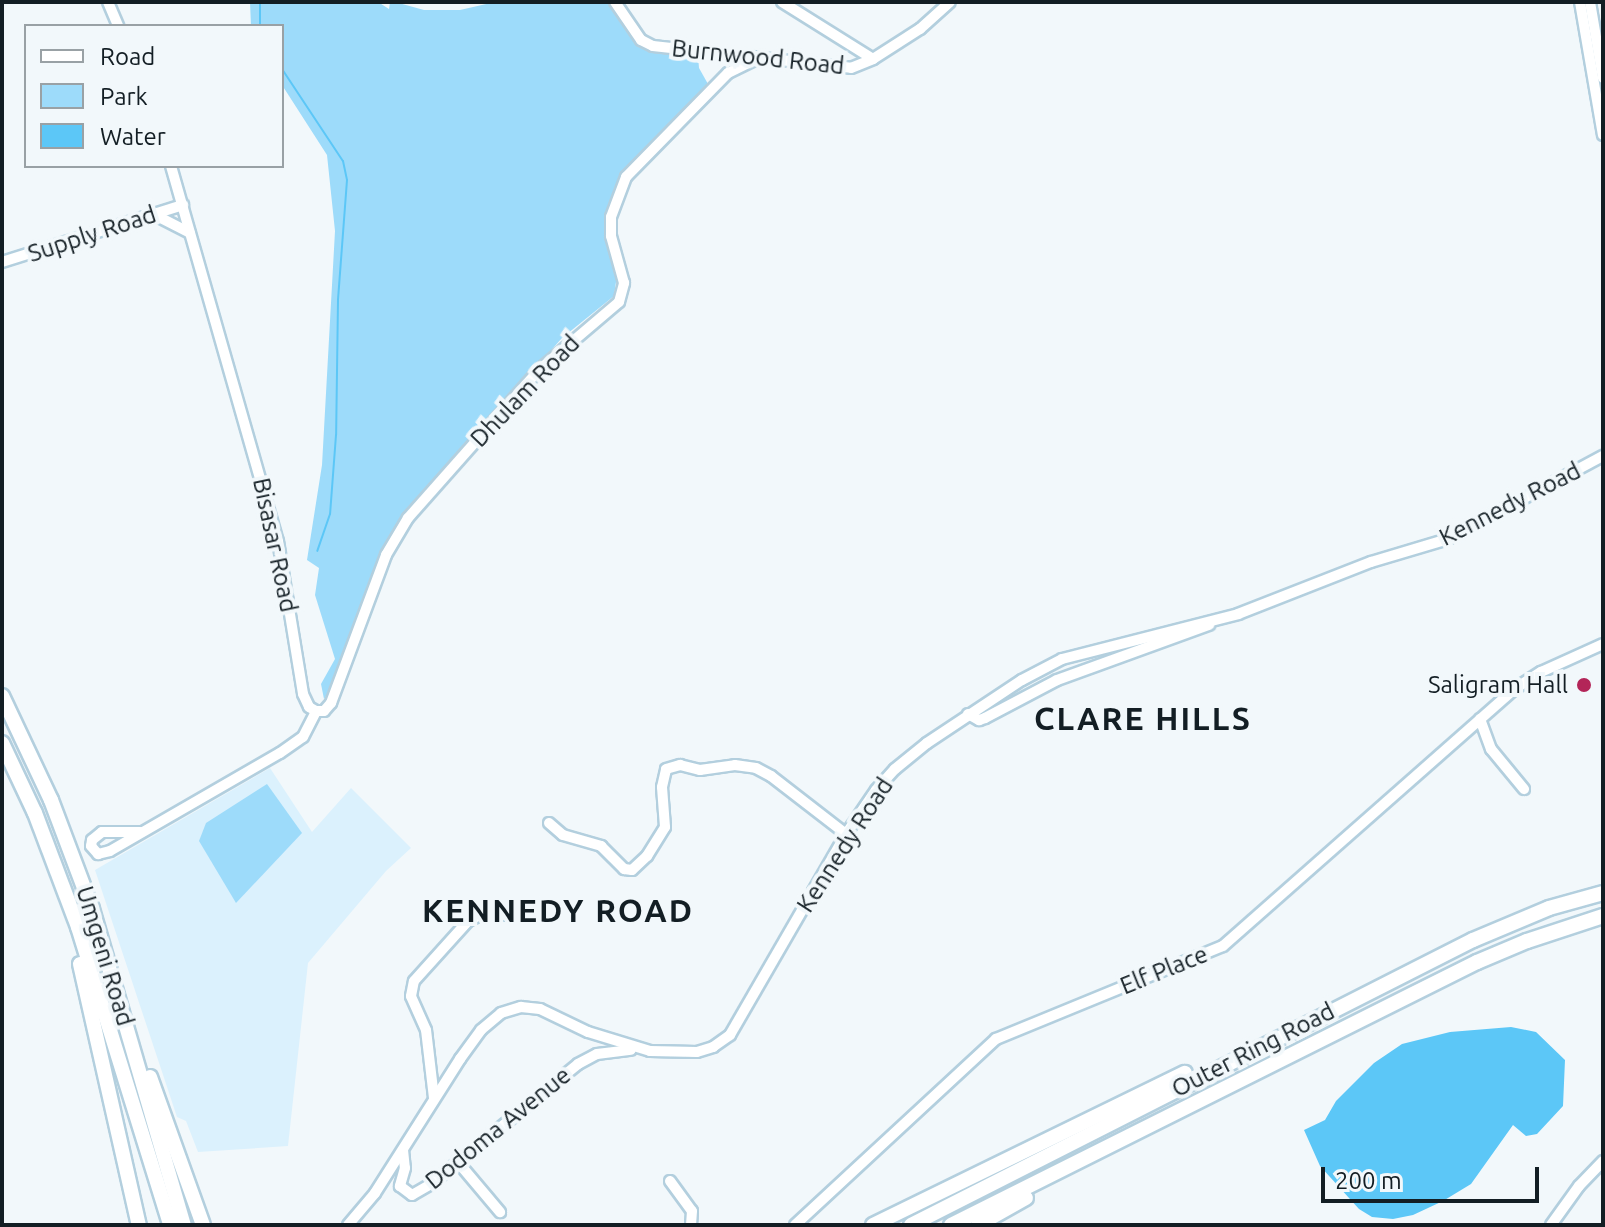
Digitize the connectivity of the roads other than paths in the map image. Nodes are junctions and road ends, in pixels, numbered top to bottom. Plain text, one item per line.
1 (108, 2) edge
2 (615, 2) edge
3 (782, 2) edge
4 (950, 2) edge
5 (1580, 2) edge
6 (1590, 2) edge
7 (117, 24) edge
8 (759, 58) junction
9 (873, 59) junction
10 (1600, 78) edge
11 (1603, 135) edge
12 (172, 168) edge
13 (183, 205) junction
14 (152, 215) junction
15 (192, 235) junction
16 (2, 262) edge
17 (1603, 456) edge
18 (1215, 620) junction
19 (1603, 644) edge
20 (2, 696) edge
21 (316, 711) junction
22 (968, 714) junction
23 (1480, 719) junction
24 (2, 743) edge
25 (1524, 789) dead end
26 (28, 798) junction
27 (549, 823) dead end
28 (140, 832) dead end
29 (846, 834) junction
30 (1603, 893) edge
31 (512, 915) dead end
32 (1603, 916) edge
33 (131, 1042) junction
34 (1257, 1047) junction
35 (636, 1049) junction
36 (434, 1098) junction
37 (147, 1149) junction
38 (403, 1150) junction
39 (457, 1161) junction
40 (1603, 1161) edge
41 (1054, 1174) junction
42 (1596, 1175) edge
43 (670, 1181) dead end
44 (500, 1212) dead end
45 (139, 1225) edge
46 (162, 1225) edge
47 (170, 1225) edge
48 (184, 1225) edge
49 (203, 1225) edge
50 (348, 1225) edge
51 (691, 1225) edge
52 (795, 1225) edge
53 (873, 1225) edge
54 (911, 1225) edge
55 (951, 1225) edge
56 (978, 1225) edge
57 (1551, 1225) edge

1 - 7 street
2 - 8 street, Burnwood Road
3 - 9 street
4 - 9 street, Burnwood Road
5 - 10 street
6 - 10 street
8 - 9 street, Burnwood Road
8 - 21 street, Dhulam Road
10 - 11 street
12 - 13 street, Bisasar Road
13 - 14 street, Supply Road
13 - 15 street, Bisasar Road
14 - 15 street
14 - 16 street, Supply Road
15 - 21 street, Bisasar Road
17 - 18 street, Kennedy Road
18 - 22 street, Kennedy Road
18 - 22 street
19 - 23 street, Elf Place
20 - 33 highway, Umgeni Road
21 - 28 street
22 - 29 street, Kennedy Road
23 - 25 street
23 - 52 street, Elf Place
24 - 26 highway, Umgeni Road
26 - 37 highway, Umgeni Road
26 - 45 highway
27 - 29 street
29 - 35 street, Kennedy Road
30 - 34 highway, Outer Ring Road
31 - 36 street
32 - 41 highway, Outer Ring Road
33 - 48 highway, Umgeni Road
33 - 49 highway
34 - 53 highway
34 - 54 highway, Outer Ring Road
35 - 36 street, Kennedy Road
35 - 39 street, Dodoma Avenue
36 - 38 street, Kennedy Road
37 - 46 highway
37 - 47 highway, Umgeni Road
38 - 39 street, Dodoma Avenue
38 - 50 street, Kennedy Road
39 - 44 street
40 - 42 street
41 - 55 highway, Outer Ring Road
41 - 56 highway
42 - 57 street
43 - 51 street

